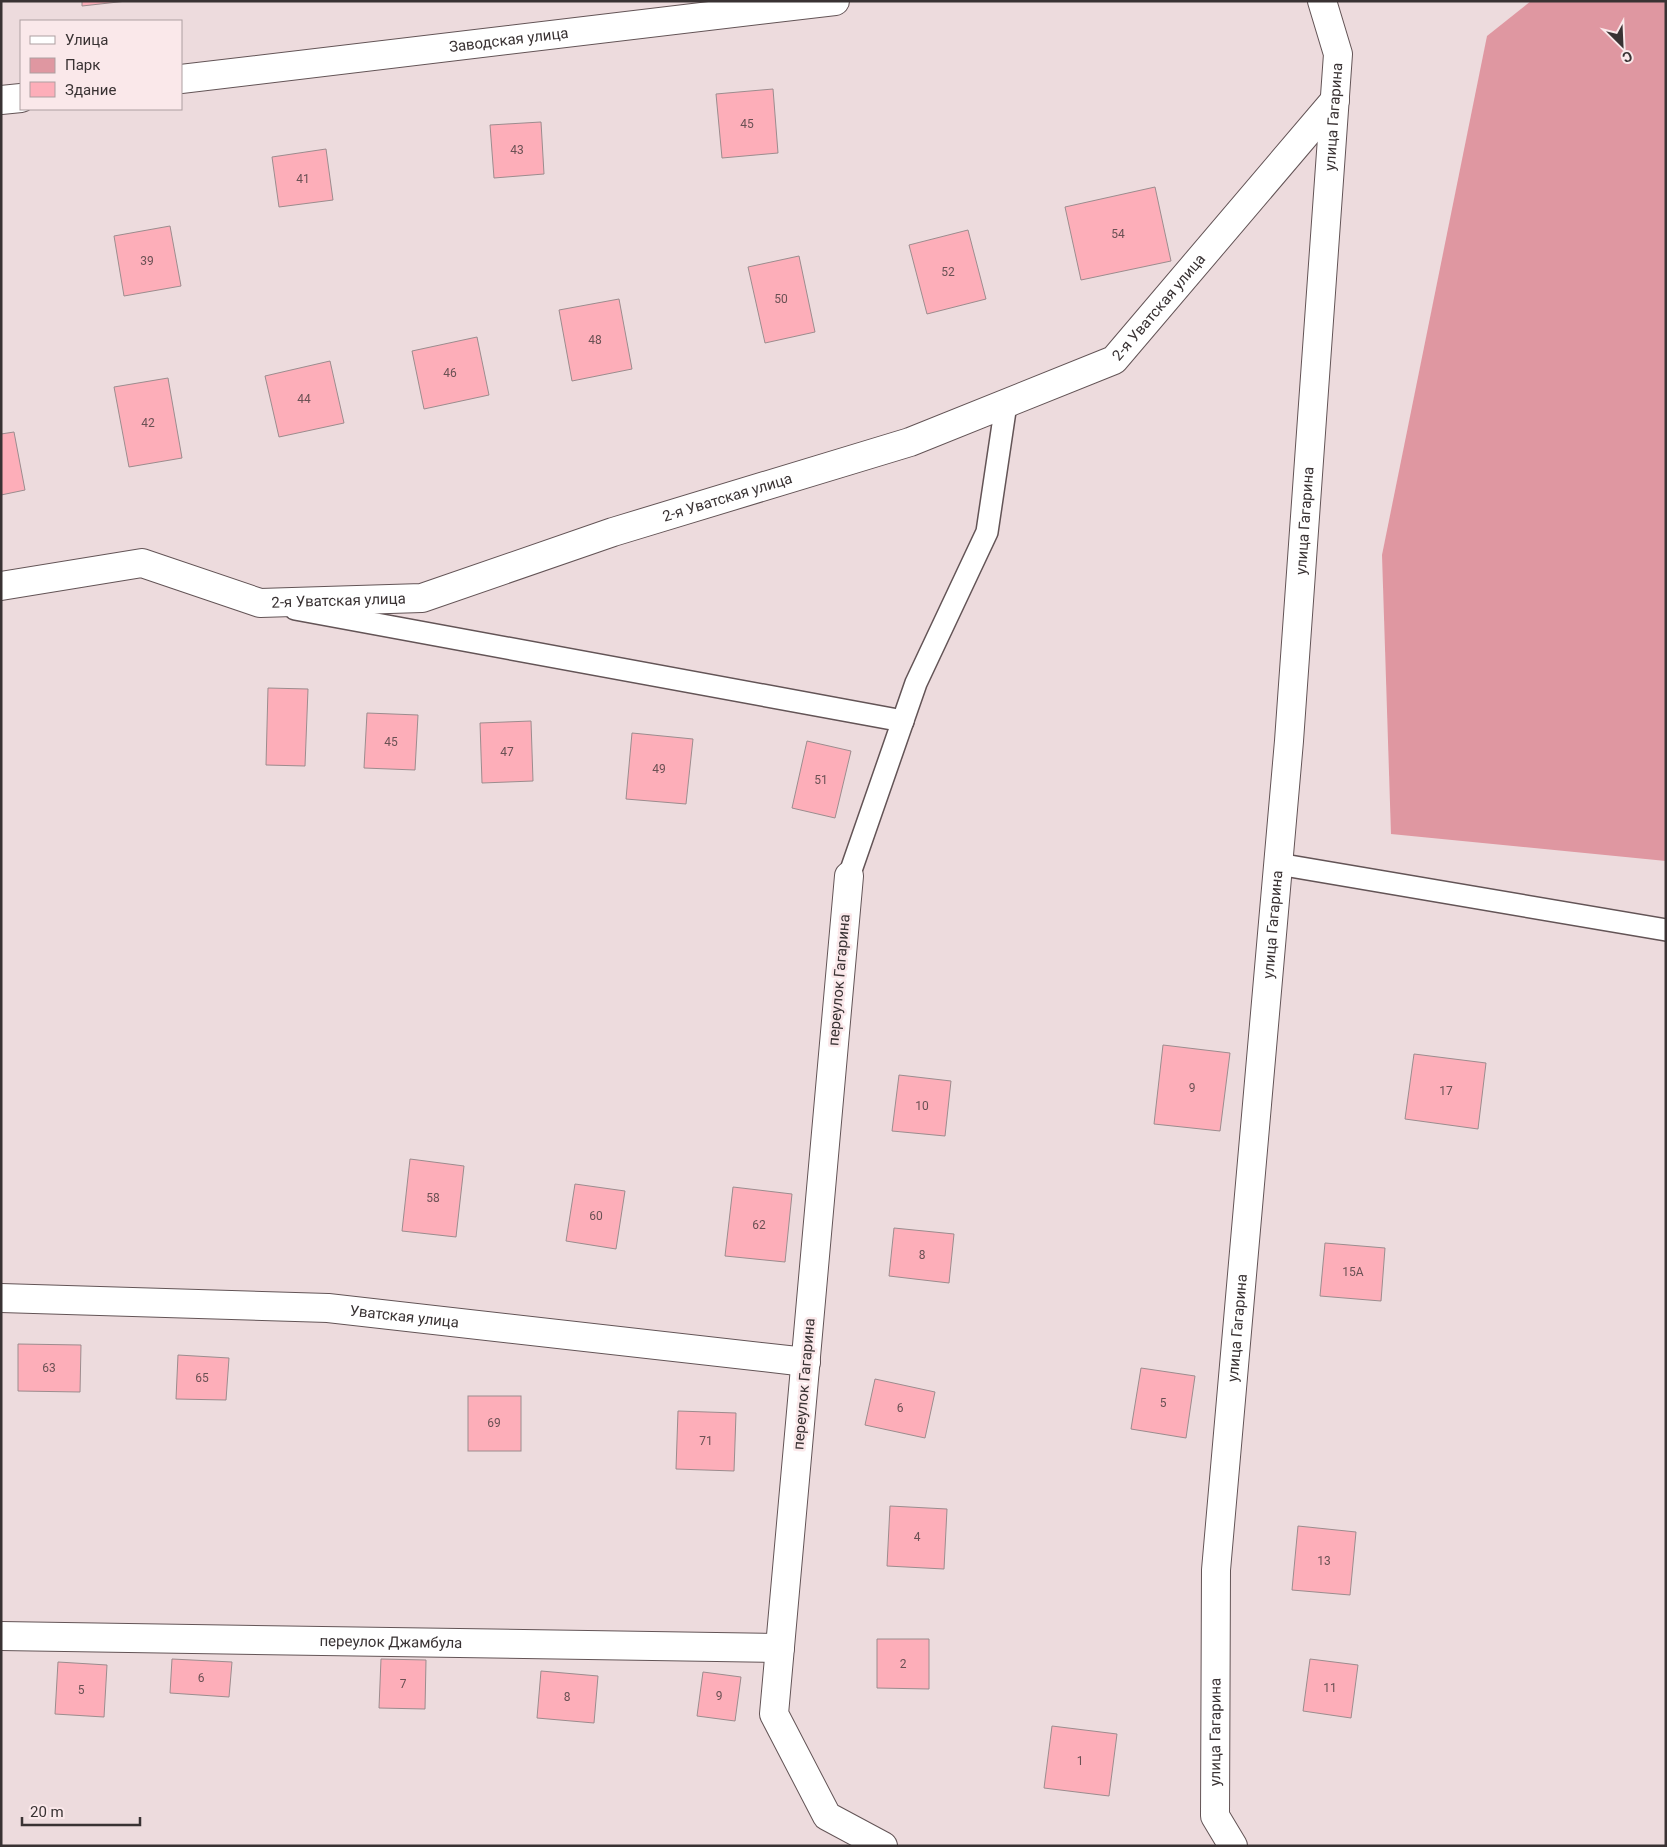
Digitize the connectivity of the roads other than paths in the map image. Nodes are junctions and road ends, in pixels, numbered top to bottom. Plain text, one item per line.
1 (835, 1) edge
2 (1322, 1) edge
3 (182, 79) edge
4 (20, 98) edge
5 (1, 100) edge
6 (1335, 100) junction
7 (1006, 404) junction
8 (1, 586) edge
9 (260, 603) junction
10 (903, 721) junction
11 (1278, 864) junction
12 (849, 876) joint
13 (1666, 930) edge
14 (1, 1298) edge
15 (806, 1362) junction
16 (1, 1636) edge
17 (780, 1648) junction
18 (883, 1846) edge
19 (1234, 1846) edge

1 - 3 street, Заводская улица
2 - 6 street, улица Гагарина
4 - 5 street
6 - 7 street, 2-я Уватская улица
6 - 11 street, улица Гагарина
7 - 9 street, 2-я Уватская улица
7 - 10 lane
8 - 9 street, 2-я Уватская улица
9 - 10 lane
10 - 12 lane
11 - 13 lane
11 - 19 street, улица Гагарина
12 - 15 street, переулок Гагарина
14 - 15 street, Уватская улица
15 - 17 street, переулок Гагарина
16 - 17 street, переулок Джамбула
17 - 18 street, переулок Гагарина

